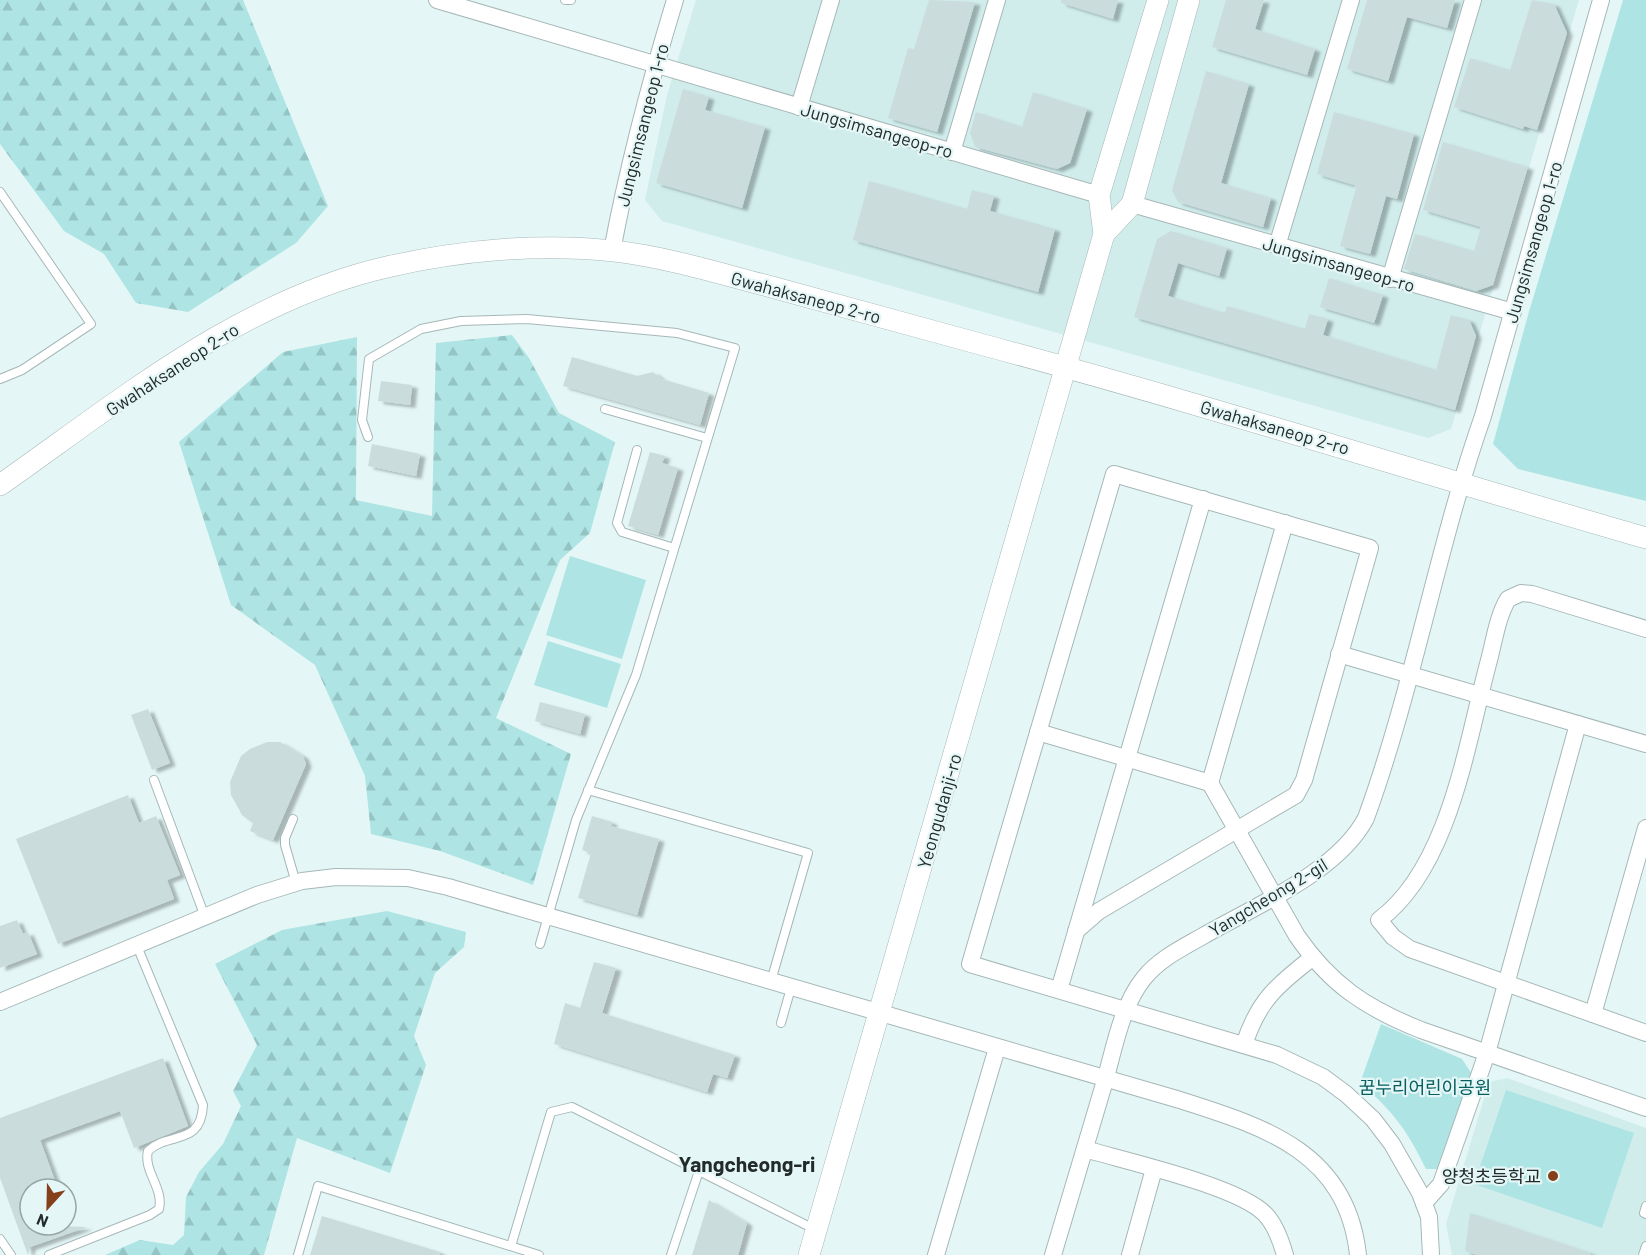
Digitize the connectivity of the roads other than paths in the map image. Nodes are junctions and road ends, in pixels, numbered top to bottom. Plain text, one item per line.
1 (437, 0) edge
2 (565, 0) edge
3 (571, 0) edge
4 (675, 0) edge
5 (831, 0) edge
6 (997, 0) edge
7 (1158, 0) edge
8 (1188, 0) edge
9 (1351, 0) edge
10 (1473, 0) edge
11 (1601, 0) edge
12 (655, 66) junction
13 (799, 107) junction
14 (952, 152) junction
15 (0, 192) edge
16 (1099, 195) junction
17 (1132, 204) junction
18 (1104, 234) junction
19 (1277, 246) junction
20 (612, 251) junction
21 (1390, 279) junction
22 (1513, 312) junction
23 (1065, 367) junction
24 (0, 379) edge
25 (605, 409) dead end
26 (368, 437) dead end
27 (707, 438) junction
28 (637, 450) dead end
29 (1460, 482) junction
30 (0, 485) edge
31 (1203, 499) junction
32 (1285, 523) junction
33 (1646, 538) edge
34 (674, 548) junction
35 (1646, 629) edge
36 (1340, 654) junction
37 (1409, 674) junction
38 (1480, 695) junction
39 (1578, 724) junction
40 (1038, 732) junction
41 (1646, 744) edge
42 (1127, 758) junction
43 (154, 780) dead end
44 (1210, 783) junction
45 (588, 790) junction
46 (293, 819) dead end
47 (1646, 828) edge
48 (1238, 831) junction
49 (296, 883) junction
50 (1274, 895) junction
51 (549, 916) junction
52 (205, 917) junction
53 (1076, 932) junction
54 (540, 944) dead end
55 (137, 946) junction
56 (1312, 958) junction
57 (771, 982) junction
58 (1508, 984) junction
59 (791, 988) junction
60 (1059, 990) junction
61 (0, 1002) edge
62 (1127, 1010) junction
63 (880, 1014) junction
64 (1593, 1014) junction
65 (781, 1023) dead end
66 (1646, 1033) edge
67 (1244, 1045) junction
68 (997, 1048) junction
69 (1486, 1053) junction
70 (1105, 1079) junction
71 (1646, 1108) edge
72 (1085, 1149) junction
73 (1154, 1169) junction
74 (699, 1171) junction
75 (1424, 1203) junction
76 (1646, 1206) edge
77 (1646, 1214) edge
78 (816, 1230) junction
79 (0, 1239) edge
80 (512, 1246) junction
81 (1646, 1246) edge
82 (522, 1252) edge
83 (11, 1255) edge
84 (50, 1255) edge
85 (298, 1255) edge
86 (539, 1255) edge
87 (671, 1255) edge
88 (809, 1255) edge
89 (936, 1255) edge
90 (1053, 1255) edge
91 (1130, 1255) edge
92 (1285, 1255) edge
93 (1358, 1255) edge
94 (1431, 1255) edge
95 (1643, 1255) edge

1 - 12 street, Jungsimsangeop-ro
2 - 3 lane
4 - 12 street, Jungsimsangeop 1-ro
5 - 13 street
6 - 14 street
7 - 16 street
8 - 17 street
9 - 19 street
10 - 21 street
11 - 22 street, Jungsimsangeop 1-ro
12 - 13 street, Jungsimsangeop-ro
12 - 20 street, Jungsimsangeop 1-ro
13 - 14 street, Jungsimsangeop-ro
14 - 16 street, Jungsimsangeop-ro
15 - 24 lane
16 - 18 street
17 - 18 street
17 - 19 street, Jungsimsangeop-ro
18 - 23 street
19 - 21 street, Jungsimsangeop-ro
20 - 23 street, Gwahaksaneop 2-ro
20 - 30 street, Gwahaksaneop 2-ro
21 - 22 street, Jungsimsangeop-ro
22 - 29 street, Jungsimsangeop 1-ro
23 - 29 street, Gwahaksaneop 2-ro
23 - 63 street, Yeongudanji-ro
25 - 27 lane
26 - 27 lane
27 - 34 lane
28 - 34 lane
29 - 33 street, Gwahaksaneop 2-ro
29 - 37 street, Yangcheong 2-gil
31 - 32 street
31 - 40 street
31 - 42 street
32 - 36 street
32 - 44 street
34 - 45 lane
35 - 38 street
36 - 37 street
36 - 48 street
37 - 38 street
37 - 50 street, Yangcheong 2-gil
38 - 39 street
38 - 58 street
39 - 41 street
39 - 58 street
40 - 42 street
40 - 60 street
42 - 44 street
42 - 53 street
43 - 52 lane
44 - 48 street
45 - 51 lane
45 - 57 lane
46 - 49 lane
47 - 64 street
48 - 50 street
48 - 53 street
49 - 51 street
49 - 52 street
50 - 56 street
50 - 62 street, Yangcheong 2-gil
51 - 54 lane
51 - 57 street
52 - 55 street
53 - 60 street
55 - 61 street
55 - 84 lane
56 - 67 street
56 - 69 street
57 - 59 street
58 - 64 street
58 - 69 street
59 - 63 street
59 - 65 lane
60 - 62 street
62 - 67 street
62 - 70 street, Yangcheong 2-gil
63 - 68 street
63 - 78 street, Yeongudanji-ro
64 - 66 street
67 - 75 street
68 - 70 street
68 - 89 street
69 - 71 street
69 - 75 street
70 - 72 street, Yangcheong 2-gil
70 - 93 street
72 - 73 street
72 - 90 street, Yangcheong 2-gil
73 - 91 street
73 - 92 street
74 - 78 lane
74 - 80 lane
74 - 87 lane
75 - 94 street
76 - 77 lane
78 - 88 street, Yeongudanji-ro
79 - 83 lane
80 - 82 lane
80 - 85 lane
81 - 95 lane
82 - 86 lane

